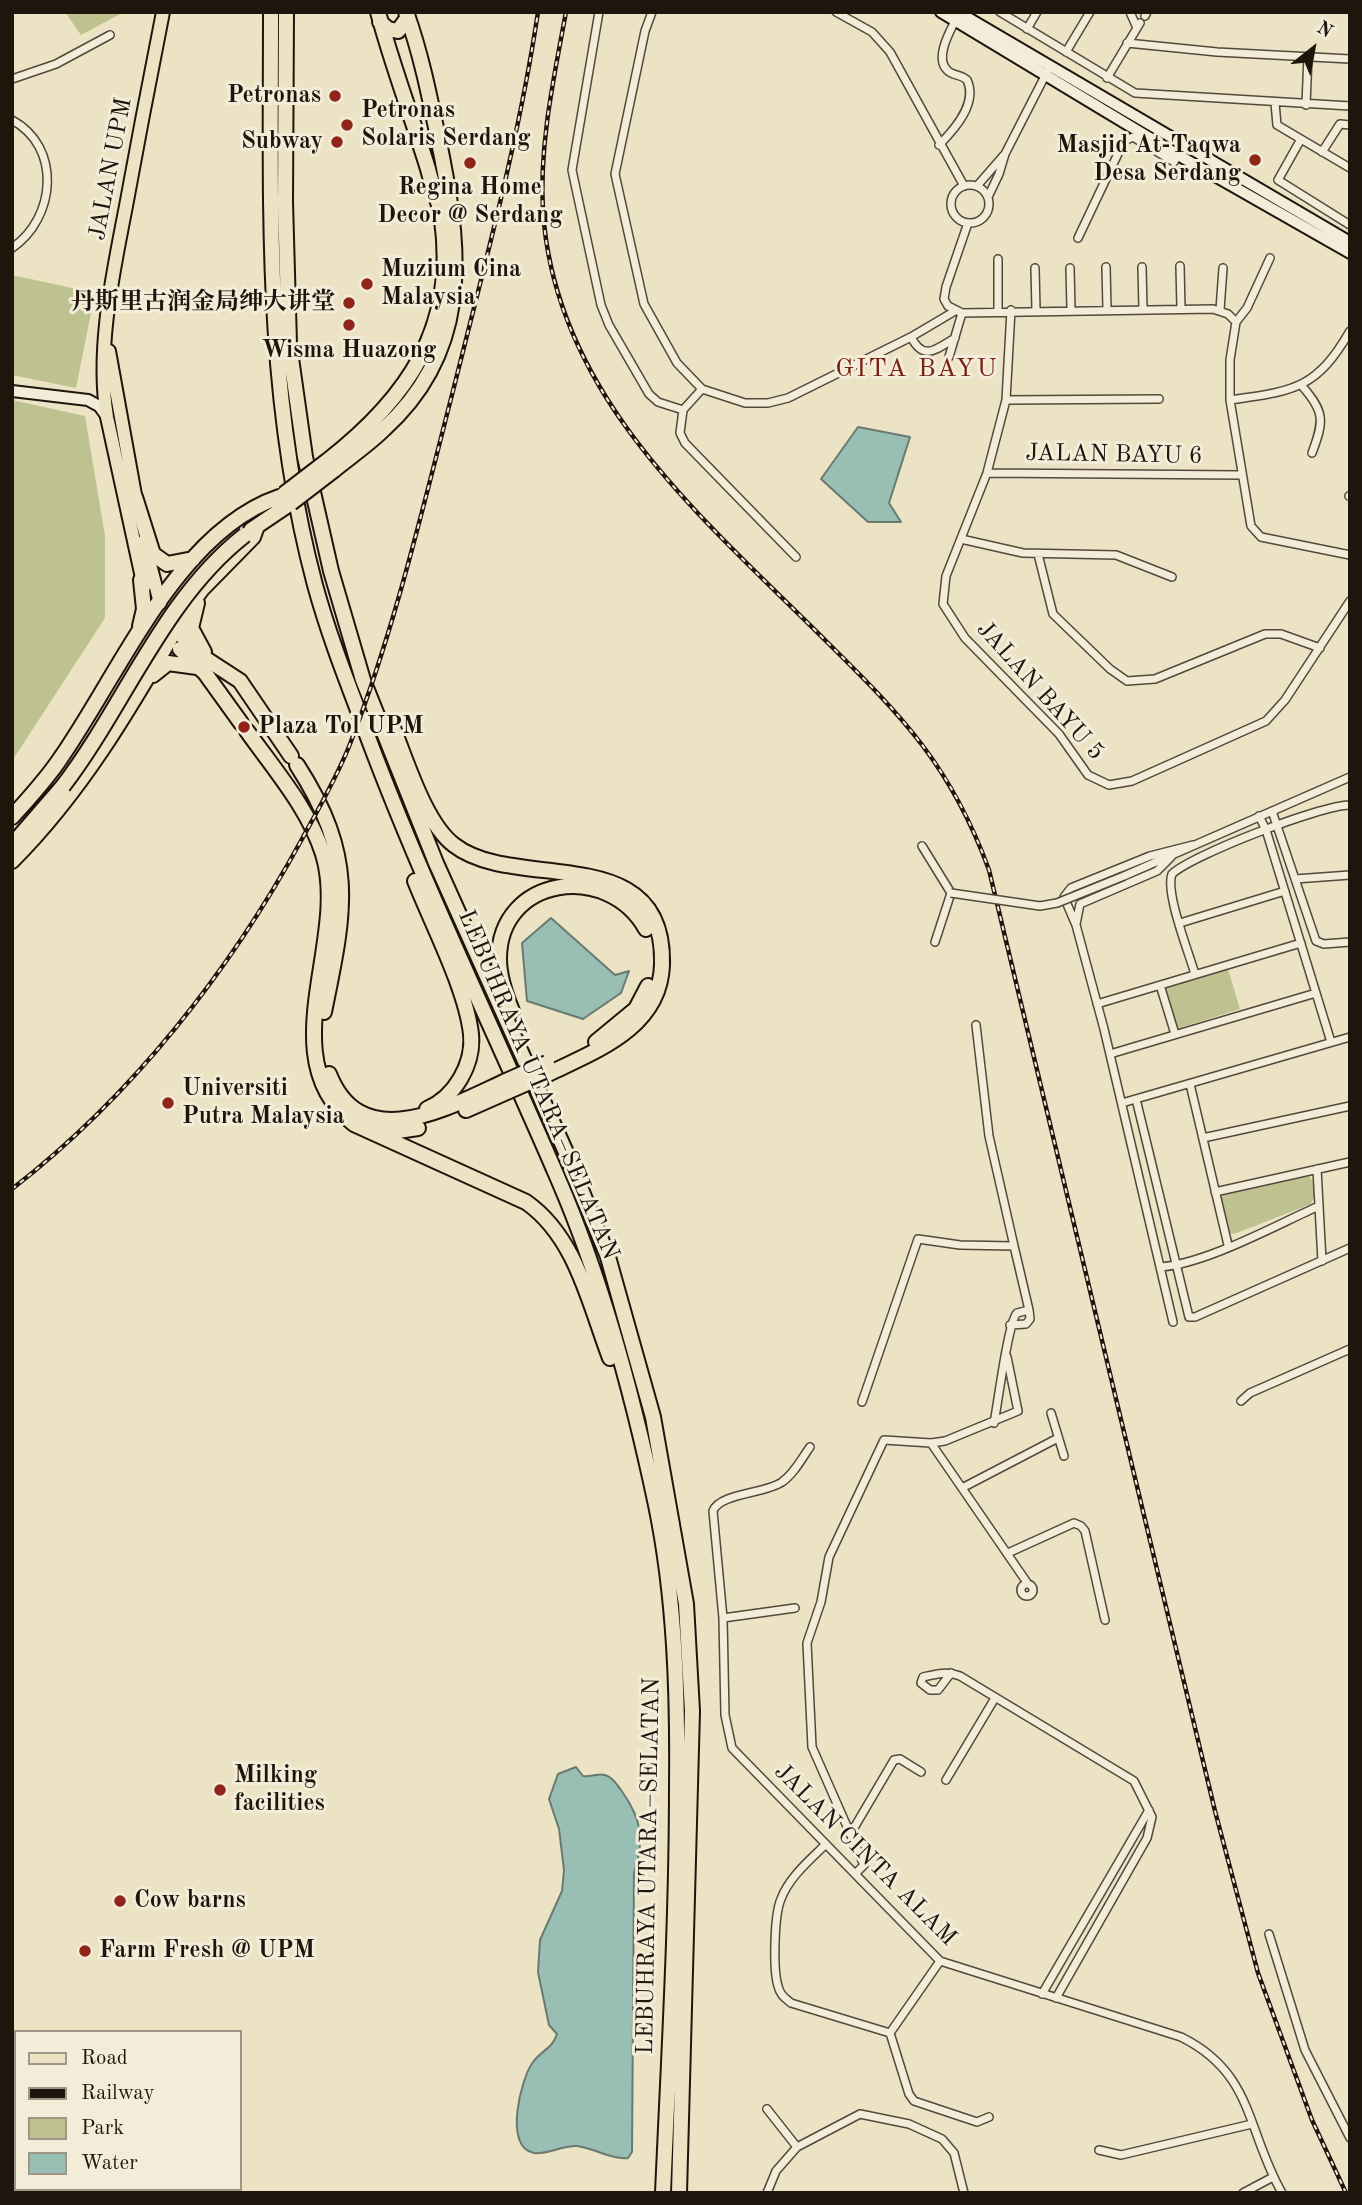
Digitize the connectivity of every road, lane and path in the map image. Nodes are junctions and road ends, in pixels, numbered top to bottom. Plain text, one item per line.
1 (163, 12) edge
2 (271, 12) edge
3 (286, 12) edge
4 (599, 12) edge
5 (652, 12) edge
6 (836, 12) edge
7 (941, 12) edge
8 (1000, 12) edge
9 (1037, 12) edge
10 (1090, 12) edge
11 (1130, 12) edge
12 (407, 15) edge
13 (957, 16) edge
14 (379, 17) edge
15 (1142, 20) edge
16 (1027, 29) junction
17 (110, 35) dead end
18 (1127, 43) junction
19 (1066, 52) junction
20 (1308, 57) junction
21 (1350, 59) edge
22 (1047, 72) junction
23 (1107, 78) junction
24 (12, 79) edge
25 (1275, 103) junction
26 (1306, 105) junction
27 (1350, 106) edge
28 (12, 120) edge
29 (1350, 125) edge
30 (1301, 139) junction
31 (939, 145) junction
32 (1322, 152) junction
33 (1005, 154) junction
34 (1178, 155) junction
35 (1350, 168) edge
36 (964, 186) junction
37 (977, 187) junction
38 (1298, 195) junction
39 (988, 197) junction
40 (1287, 213) junction
41 (968, 223) junction
42 (1350, 225) edge
43 (1078, 238) dead end
44 (1350, 242) edge
45 (12, 248) edge
46 (1350, 253) edge
47 (1270, 258) dead end
48 (998, 259) dead end
49 (1180, 266) dead end
50 (1106, 267) dead end
51 (1142, 267) dead end
52 (1035, 268) dead end
53 (1070, 268) dead end
54 (1223, 268) dead end
55 (1107, 309) junction
56 (1143, 309) junction
57 (1181, 309) junction
58 (1011, 310) junction
59 (1036, 310) junction
60 (1071, 310) junction
61 (1220, 310) junction
62 (998, 311) junction
63 (959, 312) junction
64 (1236, 322) junction
65 (1350, 331) edge
66 (106, 334) junction
67 (911, 337) junction
68 (955, 338) junction
69 (949, 357) dead end
70 (1301, 386) junction
71 (702, 389) junction
72 (12, 391) edge
73 (1158, 399) dead end
74 (1006, 400) junction
75 (1230, 400) junction
76 (683, 410) junction
77 (107, 417) junction
78 (1312, 453) dead end
79 (331, 465) junction
80 (987, 473) junction
81 (1240, 475) junction
82 (135, 497) junction
83 (285, 498) junction
84 (257, 526) junction
85 (243, 531) junction
86 (961, 539) junction
87 (1038, 554) junction
88 (1350, 555) edge
89 (796, 557) dead end
90 (193, 559) junction
91 (1172, 577) dead end
92 (141, 580) junction
93 (202, 589) junction
94 (1350, 601) edge
95 (157, 608) junction
96 (173, 633) junction
97 (137, 638) junction
98 (1320, 648) junction
99 (159, 657) junction
100 (204, 664) junction
101 (363, 680) junction
102 (129, 709) junction
103 (1350, 778) edge
104 (60, 782) junction
105 (1350, 805) edge
106 (393, 808) junction
107 (1272, 811) junction
108 (1259, 816) junction
109 (12, 817) edge
110 (1278, 825) junction
111 (1266, 830) junction
112 (12, 832) edge
113 (12, 845) edge
114 (1193, 845) junction
115 (922, 846) dead end
116 (1174, 854) junction
117 (12, 862) edge
118 (1350, 875) edge
119 (1295, 879) junction
120 (1285, 891) junction
121 (951, 893) junction
122 (1180, 923) junction
123 (1076, 925) junction
124 (935, 942) dead end
125 (1350, 942) edge
126 (1301, 943) junction
127 (1195, 974) junction
128 (1160, 985) junction
129 (1316, 993) junction
130 (1097, 1004) junction
131 (976, 1026) dead end
132 (1175, 1034) junction
133 (1350, 1037) edge
134 (1331, 1042) junction
135 (1110, 1055) junction
136 (549, 1068) junction
137 (1190, 1084) junction
138 (508, 1086) junction
139 (1136, 1099) junction
140 (1122, 1103) junction
141 (335, 1104) junction
142 (1350, 1105) edge
143 (397, 1120) junction
144 (1203, 1139) junction
145 (569, 1159) junction
146 (1350, 1162) edge
147 (1317, 1169) junction
148 (1215, 1192) junction
149 (1320, 1206) junction
150 (1228, 1245) junction
151 (1014, 1246) junction
152 (1350, 1248) edge
153 (1322, 1261) junction
154 (1175, 1266) junction
155 (1160, 1267) junction
156 (1029, 1310) junction
157 (1173, 1322) dead end
158 (1010, 1325) junction
159 (1350, 1349) edge
160 (1007, 1357) junction
161 (1241, 1401) dead end
162 (862, 1402) dead end
163 (1051, 1413) dead end
164 (994, 1423) junction
165 (638, 1430) junction
166 (1058, 1438) junction
167 (931, 1443) junction
168 (810, 1447) dead end
169 (1064, 1456) dead end
170 (962, 1488) junction
171 (1008, 1553) junction
172 (1028, 1584) dead end
173 (795, 1608) dead end
174 (723, 1618) junction
175 (1105, 1620) dead end
176 (951, 1673) dead end
177 (995, 1698) junction
178 (921, 1772) dead end
179 (946, 1780) dead end
180 (1149, 1810) junction
181 (1136, 1832) junction
182 (851, 1833) junction
183 (1147, 1838) junction
184 (827, 1844) junction
185 (856, 1874) junction
186 (1269, 1934) dead end
187 (940, 1961) junction
188 (1042, 1994) junction
189 (1056, 1998) junction
190 (890, 2033) junction
191 (767, 2109) dead end
192 (989, 2117) dead end
193 (1252, 2124) junction
194 (1350, 2138) edge
195 (797, 2147) junction
196 (1100, 2150) dead end
197 (1273, 2177) junction
198 (663, 2193) edge
199 (679, 2193) edge
200 (767, 2193) edge
201 (964, 2193) edge
202 (1243, 2193) edge
203 (1282, 2193) edge

1 - 66 main road, JALAN UPM
2 - 106 highway, LEBUHRAYA UTARA–SELATAN
3 - 101 highway, LEBUHRAYA UTARA–SELATAN
4 - 76 street
5 - 71 street
6 - 31 street
7 - 13 street
8 - 16 street
9 - 16 street
10 - 19 street
11 - 15 street
12 - 14 highway
12 - 79 highway
13 - 22 street
13 - 31 street
14 - 79 highway
15 - 18 street
16 - 19 street
17 - 24 street
18 - 20 street
18 - 23 street
19 - 23 street
20 - 21 street
20 - 26 street
22 - 33 street
22 - 34 street
22 - 40 street
23 - 25 street
25 - 26 street
25 - 30 street
26 - 27 street
28 - 45 street
29 - 32 street
30 - 32 street
30 - 38 street
31 - 36 street
32 - 35 street
33 - 37 street
33 - 39 street
34 - 40 street
34 - 43 street
36 - 37 street
36 - 41 street
37 - 39 street
38 - 40 street
38 - 42 street
39 - 41 street
40 - 44 street
40 - 46 street
41 - 63 street
47 - 64 street
48 - 62 street
49 - 57 street
50 - 55 street
51 - 56 street
52 - 59 street
53 - 60 street
54 - 61 street
55 - 56 street
55 - 60 street
56 - 57 street
57 - 61 street
58 - 59 street
58 - 62 street
58 - 74 street, JALAN BAYU 5
59 - 60 street
61 - 64 street
62 - 63 street
63 - 67 street
63 - 68 street
64 - 75 street
65 - 70 street
66 - 77 main road, JALAN UPM
66 - 82 main road, JALAN UPM
67 - 68 street
67 - 71 street
68 - 69 street
70 - 75 street
70 - 78 street
71 - 76 street
72 - 77 street
73 - 74 street
74 - 80 street, JALAN BAYU 5
75 - 81 street
76 - 89 street
77 - 92 main road, JALAN UPM
79 - 83 highway, bridge
80 - 81 street, JALAN BAYU 6
80 - 86 street, JALAN BAYU 5
81 - 88 street
82 - 90 highway
82 - 95 main road, JALAN UPM
83 - 84 highway
83 - 85 highway
83 - 90 highway
84 - 85 highway
84 - 93 highway
85 - 104 highway
86 - 87 street
86 - 98 street, JALAN BAYU 5
87 - 91 street
87 - 98 street
90 - 95 highway
92 - 95 main road, JALAN UPM
92 - 97 highway
93 - 96 highway
93 - 100 highway
94 - 98 street, JALAN BAYU 5
95 - 96 highway
95 - 97 highway
96 - 99 highway
96 - 100 highway
97 - 99 highway
97 - 109 highway
99 - 102 highway
100 - 102 highway
100 - 141 highway
100 - 143 highway
101 - 136 highway
101 - 145 highway, LEBUHRAYA UTARA–SELATAN
102 - 117 highway
103 - 107 street
104 - 112 highway
104 - 113 highway
105 - 110 street
106 - 143 highway
106 - 165 highway, LEBUHRAYA UTARA–SELATAN
107 - 108 street
107 - 110 street
108 - 111 street
108 - 114 street
110 - 111 street
110 - 119 street
111 - 120 street
111 - 122 street
114 - 116 street
114 - 123 street
115 - 121 street
116 - 121 street, bridge
116 - 123 street
118 - 119 street
119 - 125 street
120 - 122 street
120 - 126 street
121 - 124 street
122 - 127 street
123 - 130 street
126 - 127 street
126 - 129 street
127 - 128 street
128 - 130 street
128 - 132 street
129 - 132 street
129 - 134 street
130 - 135 street
131 - 151 street
132 - 135 street
133 - 134 street
134 - 137 street
135 - 140 street
136 - 138 highway, bridge
136 - 145 highway
137 - 139 street
137 - 144 street
138 - 141 highway
138 - 143 highway
139 - 140 street
139 - 154 street
140 - 155 street
141 - 165 highway
142 - 144 street
144 - 148 street
145 - 199 highway, LEBUHRAYA UTARA–SELATAN
146 - 147 street
147 - 148 street
147 - 149 street
148 - 150 street
149 - 150 street
149 - 153 street
150 - 154 street
151 - 156 street
151 - 162 street
152 - 153 street
153 - 154 street
154 - 155 street
155 - 157 street
156 - 158 street
156 - 158 street
158 - 160 street
159 - 161 street
160 - 164 street
160 - 164 street
163 - 166 street
164 - 167 street
165 - 198 highway, LEBUHRAYA UTARA–SELATAN
166 - 169 street
166 - 170 street
167 - 170 street
167 - 182 street
168 - 174 street, JALAN CINTA ALAM
170 - 171 street
171 - 172 street
171 - 175 street
173 - 174 street
174 - 184 street, JALAN CINTA ALAM
176 - 177 street
177 - 179 street
177 - 180 street
178 - 182 street
180 - 181 street
180 - 183 street
181 - 183 street
181 - 188 street
182 - 185 street
183 - 189 street
184 - 185 street, JALAN CINTA ALAM
184 - 190 street
185 - 187 street, JALAN CINTA ALAM
186 - 194 street
187 - 188 street, JALAN CINTA ALAM
187 - 190 street
188 - 189 street, JALAN CINTA ALAM
189 - 193 street, JALAN CINTA ALAM
190 - 192 street
191 - 195 street
193 - 196 street
193 - 197 street, JALAN CINTA ALAM
195 - 200 street
195 - 201 street
197 - 202 street
197 - 203 street, JALAN CINTA ALAM

